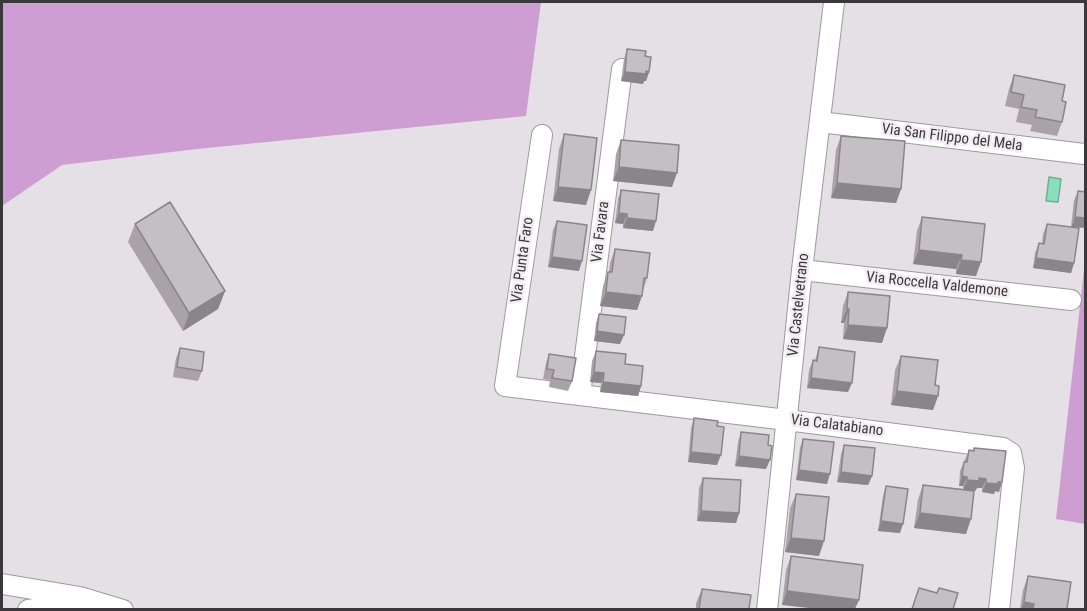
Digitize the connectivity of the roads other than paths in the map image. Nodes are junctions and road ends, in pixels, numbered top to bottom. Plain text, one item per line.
1 (834, 2) edge
2 (622, 69) dead end
3 (820, 122) junction
4 (542, 135) dead end
5 (1084, 154) edge
6 (802, 270) junction
7 (1071, 300) dead end
8 (505, 386) joint
9 (580, 395) junction
10 (787, 420) junction
11 (2, 584) edge
12 (96, 601) junction
13 (28, 609) edge
14 (123, 609) edge
15 (767, 609) edge
16 (999, 609) edge

1 - 3 street, Via Castelvetrano
2 - 9 street, Via Favara
3 - 5 street, Via San Filippo del Mela
3 - 6 street, Via Castelvetrano
4 - 8 street, Via Punta Faro
6 - 7 street, Via Roccella Valdemone
6 - 10 street, Via Castelvetrano
8 - 9 street, Via Calatabiano
9 - 10 street, Via Calatabiano
10 - 15 street, Via Castelvetrano
10 - 16 street, Via Calatabiano
11 - 12 street
12 - 13 street
12 - 14 street

